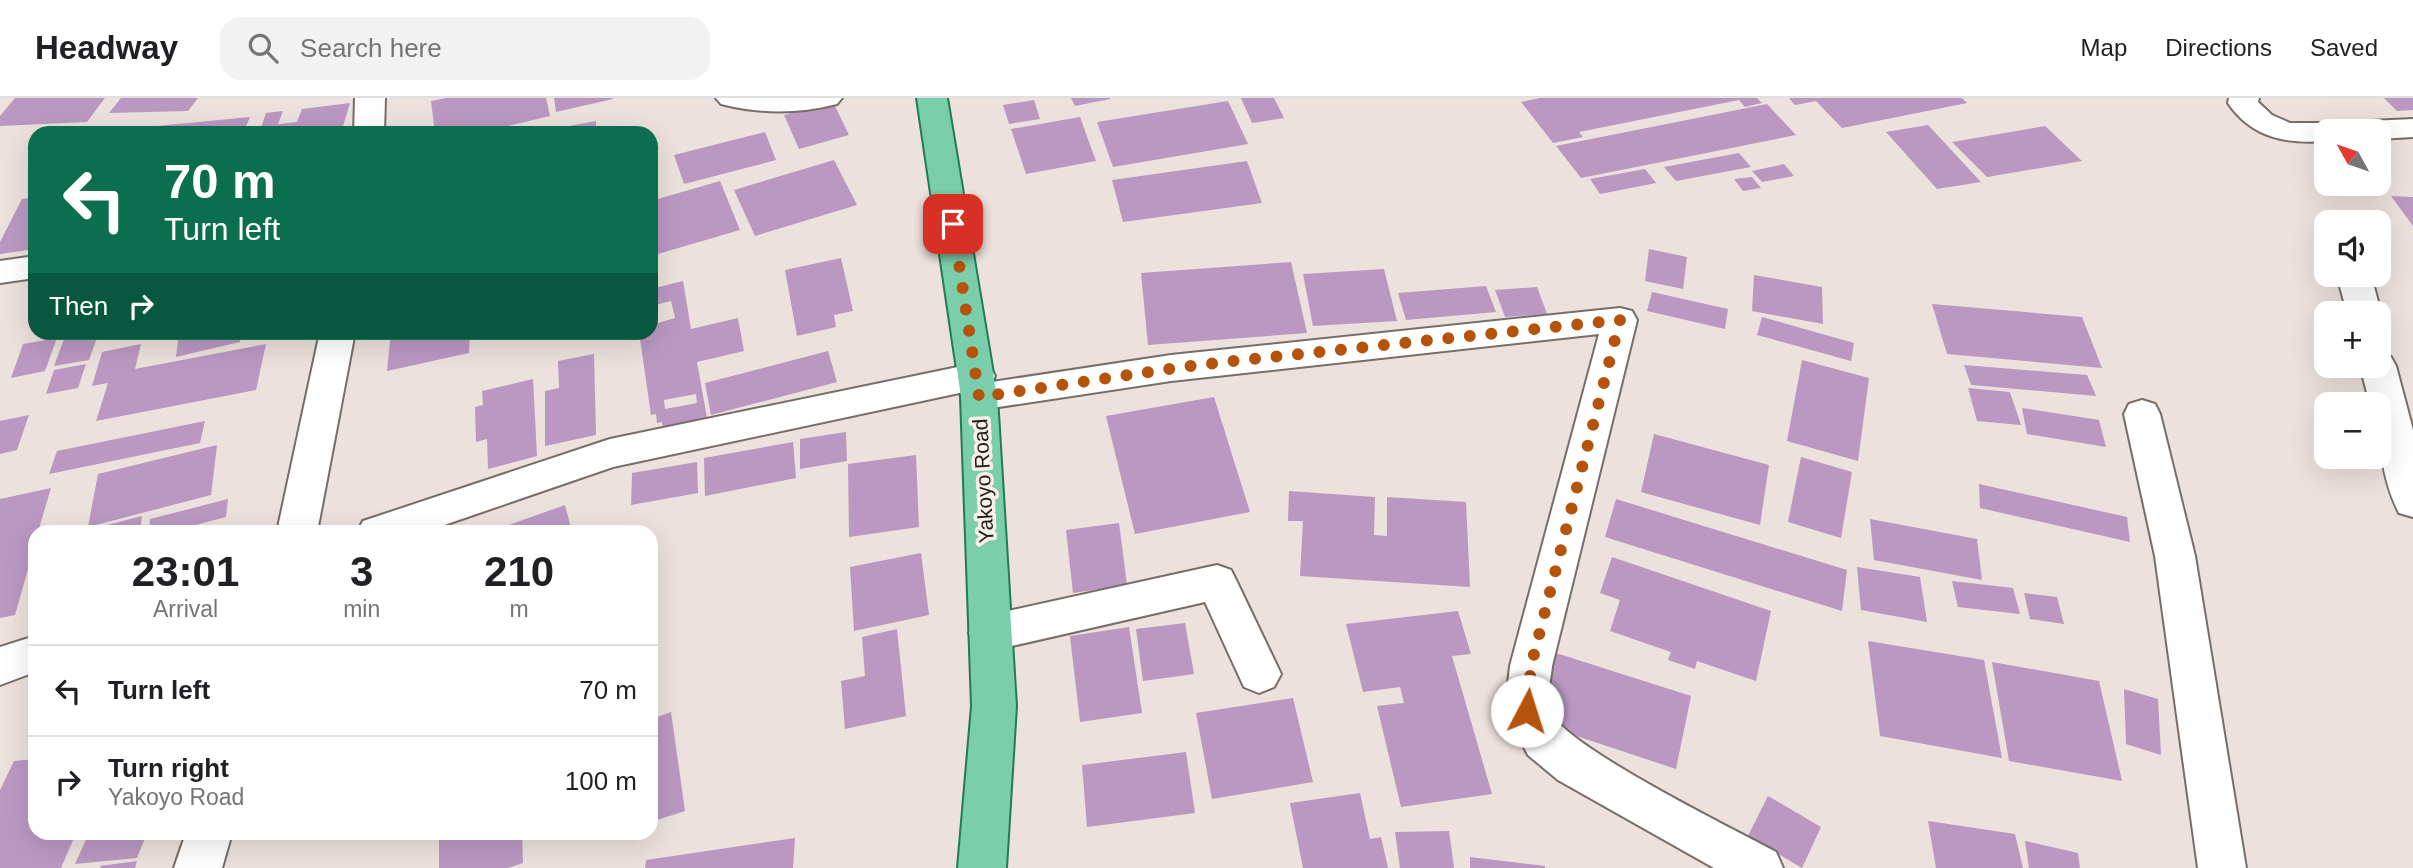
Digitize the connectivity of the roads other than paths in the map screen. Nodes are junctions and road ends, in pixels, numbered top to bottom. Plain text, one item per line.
1 (370, 98) edge
2 (731, 98) edge
3 (827, 98) edge
4 (932, 98) edge
5 (2244, 98) edge
6 (369, 126) edge
7 (2413, 128) edge
8 (2391, 129) edge
9 (2314, 133) edge
10 (28, 268) edge
11 (0, 272) edge
12 (336, 340) edge
13 (2381, 378) edge
14 (978, 386) junction
15 (2142, 414) dead end
16 (2413, 502) edge
17 (298, 525) edge
18 (398, 525) edge
19 (990, 633) junction
20 (28, 656) edge
21 (0, 666) edge
22 (1259, 674) dead end
23 (207, 840) edge
24 (198, 868) edge
25 (982, 868) edge
26 (1759, 868) edge
27 (2222, 868) edge

1 - 6 street
2 - 3 street
4 - 14 main road, Yakoyo Road
5 - 9 street
7 - 8 street
10 - 11 street
12 - 17 street
13 - 16 street
14 - 18 street
14 - 19 main road, Yakoyo Road
14 - 26 street
15 - 27 street
19 - 22 street
19 - 25 main road, Yakoyo Road
20 - 21 street
23 - 24 street

